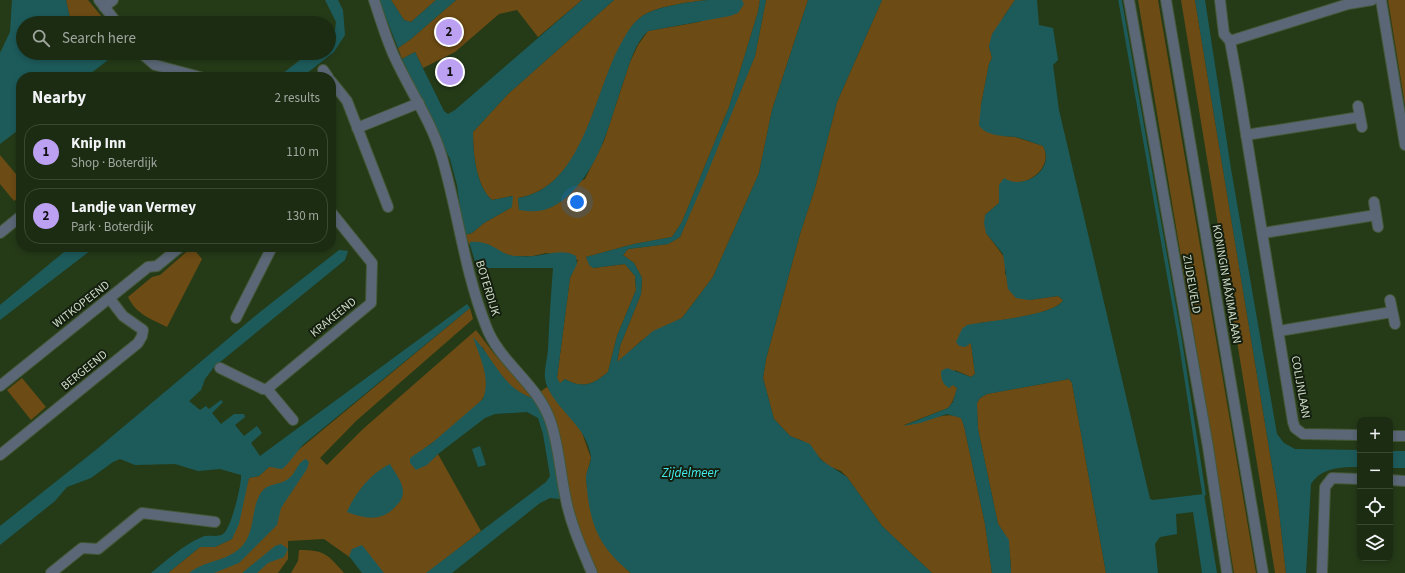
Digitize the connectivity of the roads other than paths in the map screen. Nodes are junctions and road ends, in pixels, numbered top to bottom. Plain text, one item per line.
1 (113, 0) edge
2 (374, 0) edge
3 (1130, 0) edge
4 (1166, 0) edge
5 (1220, 0) edge
6 (1372, 0) edge
7 (1381, 0) edge
8 (101, 4) edge
9 (111, 16) edge
10 (1230, 41) junction
11 (149, 60) edge
12 (167, 72) edge
13 (336, 87) edge
14 (419, 103) junction
15 (1358, 106) dead end
16 (357, 128) junction
17 (1246, 135) junction
18 (1405, 146) edge
19 (1374, 202) dead end
20 (388, 207) dead end
21 (1376, 215) junction
22 (336, 218) edge
23 (16, 220) edge
24 (1378, 227) dead end
25 (0, 233) edge
26 (1263, 233) junction
27 (174, 252) edge
28 (269, 252) edge
29 (110, 299) junction
30 (1390, 300) dead end
31 (1392, 312) junction
32 (236, 318) dead end
33 (1395, 324) dead end
34 (1279, 331) junction
35 (220, 368) dead end
36 (0, 386) edge
37 (267, 389) junction
38 (293, 420) dead end
39 (1357, 435) edge
40 (1393, 436) edge
41 (1405, 436) edge
42 (0, 455) edge
43 (1357, 479) edge
44 (1393, 480) edge
45 (1405, 481) edge
46 (215, 522) dead end
47 (51, 573) edge
48 (592, 573) edge
49 (1227, 573) edge
50 (1263, 573) edge
51 (1322, 573) edge

1 - 8 street
2 - 14 street, BOTERDIJK
3 - 49 street, ZIJDELVELD
4 - 50 street, KONINGIN MÁXIMALAAN
5 - 10 street, COLIJNLAAN
6 - 10 street
7 - 18 street
8 - 9 street
10 - 17 street, COLIJNLAAN
11 - 12 street
13 - 16 street
14 - 16 street
14 - 48 street, BOTERDIJK
15 - 17 street
16 - 20 street
17 - 26 street, COLIJNLAAN
19 - 21 street
21 - 24 street
21 - 26 street
22 - 37 street, KRAKEEND
23 - 25 street
26 - 34 street, COLIJNLAAN
27 - 29 street, WITKOPEEND
28 - 32 street
29 - 36 street, WITKOPEEND
29 - 42 street, BERGEEND
30 - 31 street
31 - 33 street
31 - 34 street
34 - 39 street, COLIJNLAAN
35 - 37 street
37 - 38 street
40 - 41 street
43 - 51 street
44 - 45 street
46 - 47 street

